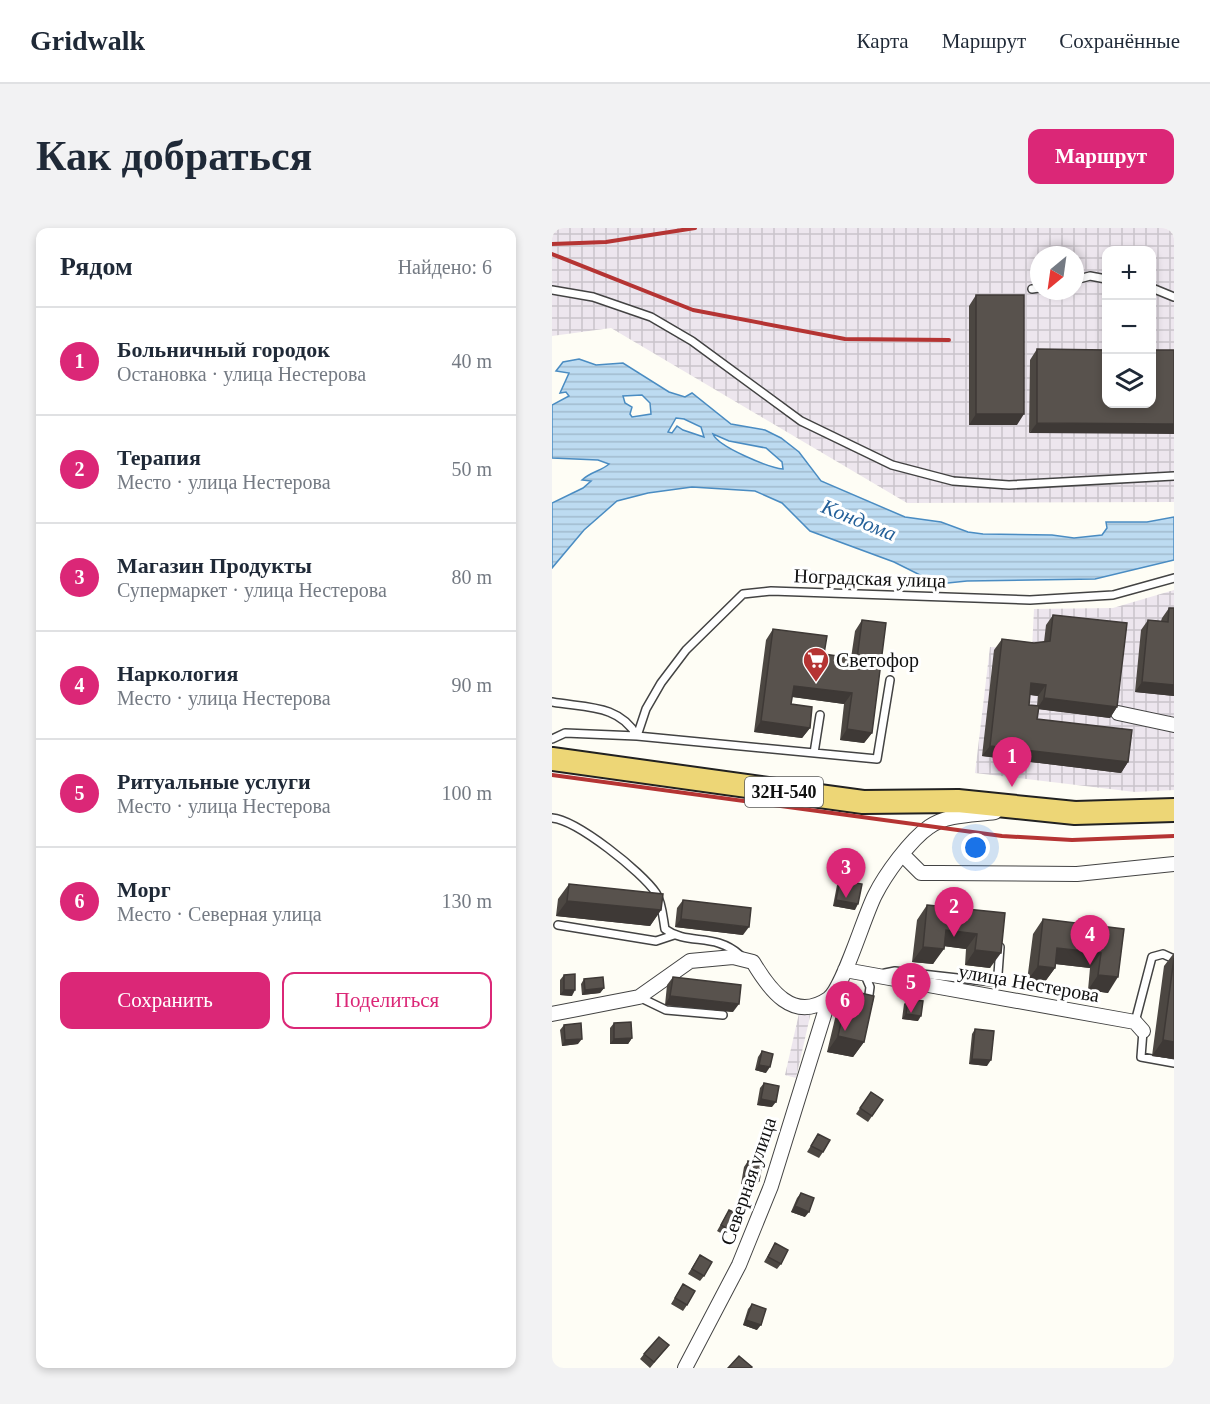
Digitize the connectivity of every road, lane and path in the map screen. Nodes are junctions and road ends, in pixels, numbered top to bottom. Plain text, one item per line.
1 (1084, 278) edge
2 (1102, 278) edge
3 (552, 290) edge
4 (1156, 290) edge
5 (1174, 297) edge
6 (1174, 476) edge
7 (1174, 578) edge
8 (890, 680) dead end
9 (552, 702) edge
10 (1118, 712) edge
11 (820, 715) dead end
12 (1174, 725) edge
13 (637, 736) junction
14 (552, 740) edge
15 (814, 753) junction
16 (552, 759) edge
17 (1017, 808) junction
18 (1174, 810) edge
19 (552, 818) edge
20 (903, 855) junction
21 (1174, 864) edge
22 (558, 925) dead end
23 (674, 936) junction
24 (1000, 941) edge
25 (1174, 959) edge
26 (747, 961) junction
27 (845, 970) junction
28 (870, 975) junction
29 (639, 997) junction
30 (829, 999) junction
31 (867, 1010) edge
32 (552, 1014) edge
33 (723, 1015) dead end
34 (1139, 1027) junction
35 (1174, 1063) edge
36 (685, 1368) edge

1 - 2 lane
3 - 6 lane
4 - 5 lane
7 - 13 lane, Ноградская улица
8 - 15 lane
9 - 13 lane
10 - 12 street
11 - 15 lane
13 - 14 lane
13 - 15 lane
16 - 17 main road, 32Н-540
17 - 18 main road, 32Н-540
17 - 20 street
19 - 23 lane
20 - 21 street
20 - 27 street
22 - 23 lane
23 - 26 lane
24 - 28 lane
25 - 34 lane
26 - 29 street
26 - 30 street
27 - 28 street, улица Нестерова
27 - 30 street
28 - 31 lane
28 - 34 street, улица Нестерова
29 - 32 street
29 - 33 lane
30 - 36 street, Северная улица
34 - 35 lane

